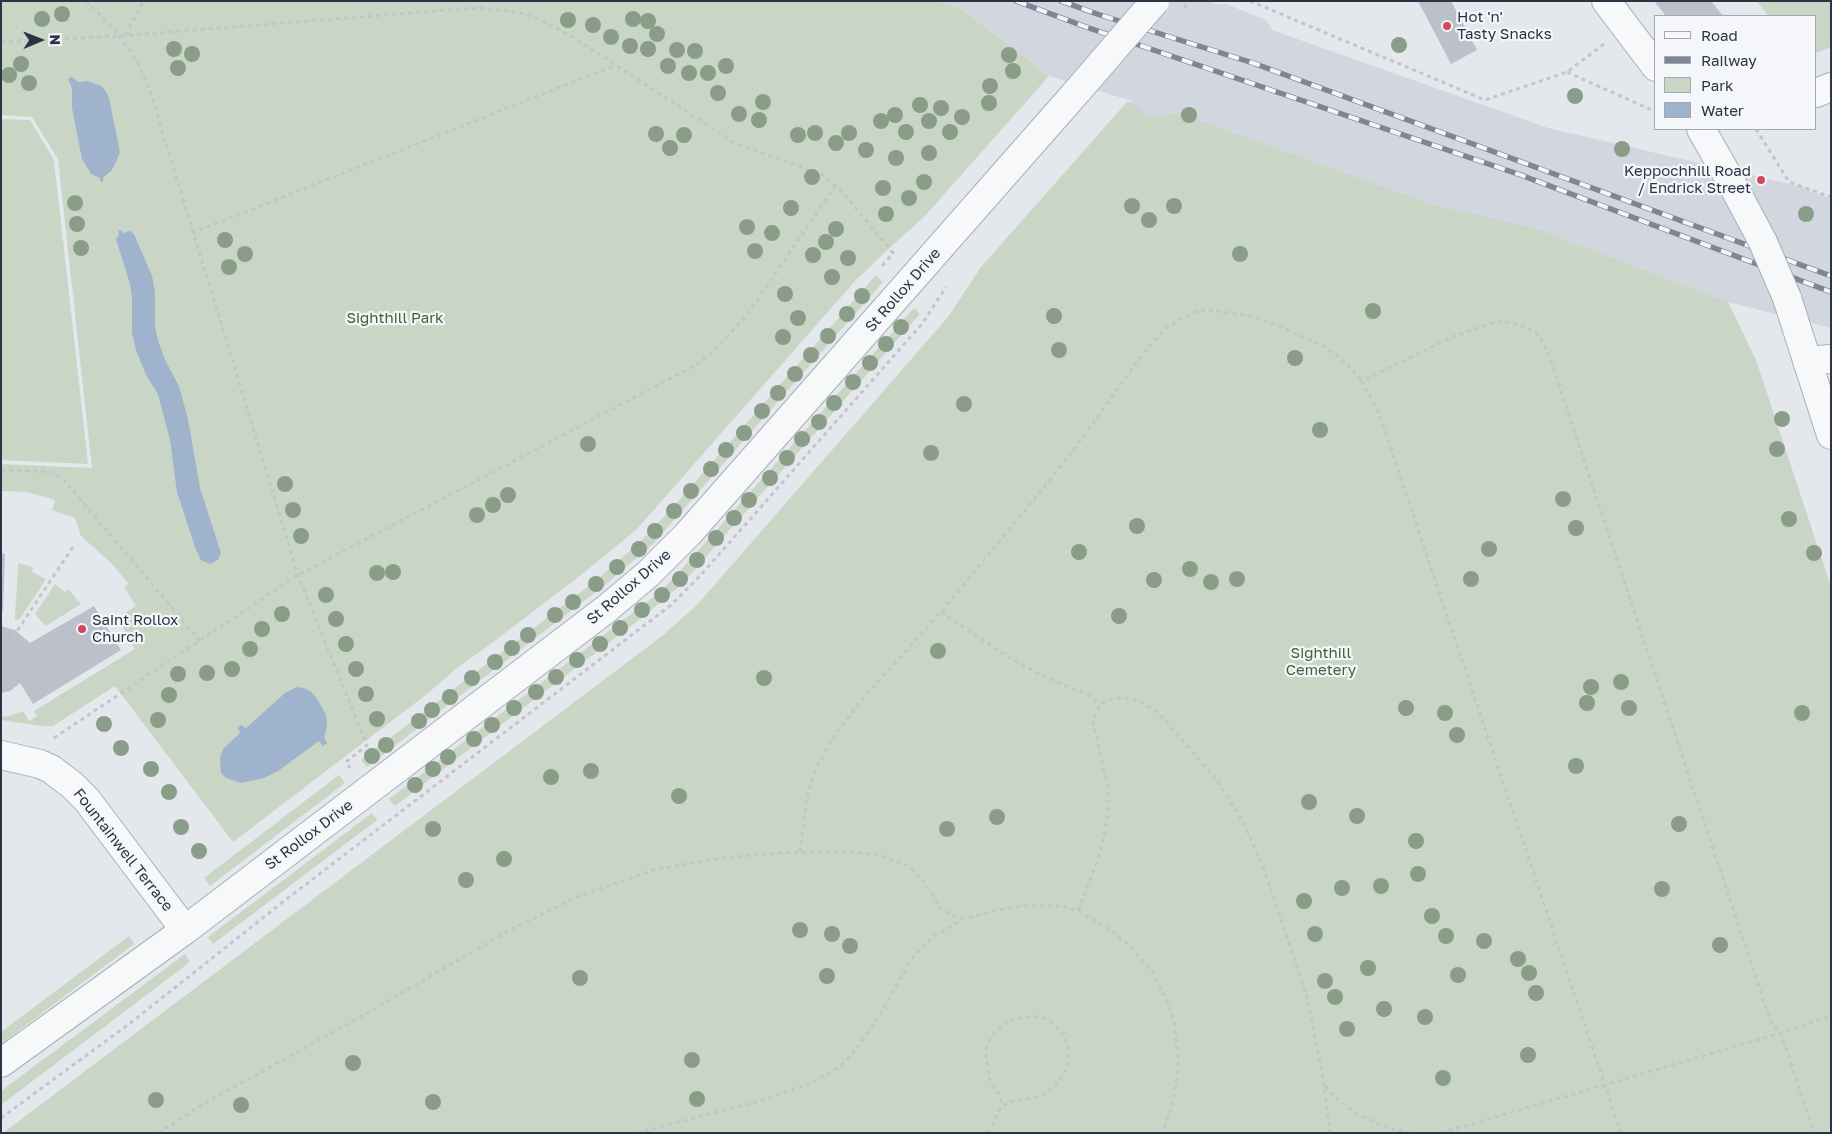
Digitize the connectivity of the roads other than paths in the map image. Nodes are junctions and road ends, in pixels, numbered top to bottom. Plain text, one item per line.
1 (1155, 1) edge
2 (1606, 1) edge
3 (1654, 64) edge
4 (1831, 87) edge
5 (1817, 93) edge
6 (1710, 131) edge
7 (1819, 360) edge
8 (1831, 435) edge
9 (12, 757) edge
10 (185, 930) junction
11 (1, 1063) edge

1 - 10 street, St Rollox Drive, bridge
2 - 3 street
4 - 5 street
6 - 7 street, bridge
7 - 8 street
9 - 10 street, Fountainwell Terrace
10 - 11 street, St Rollox Drive

